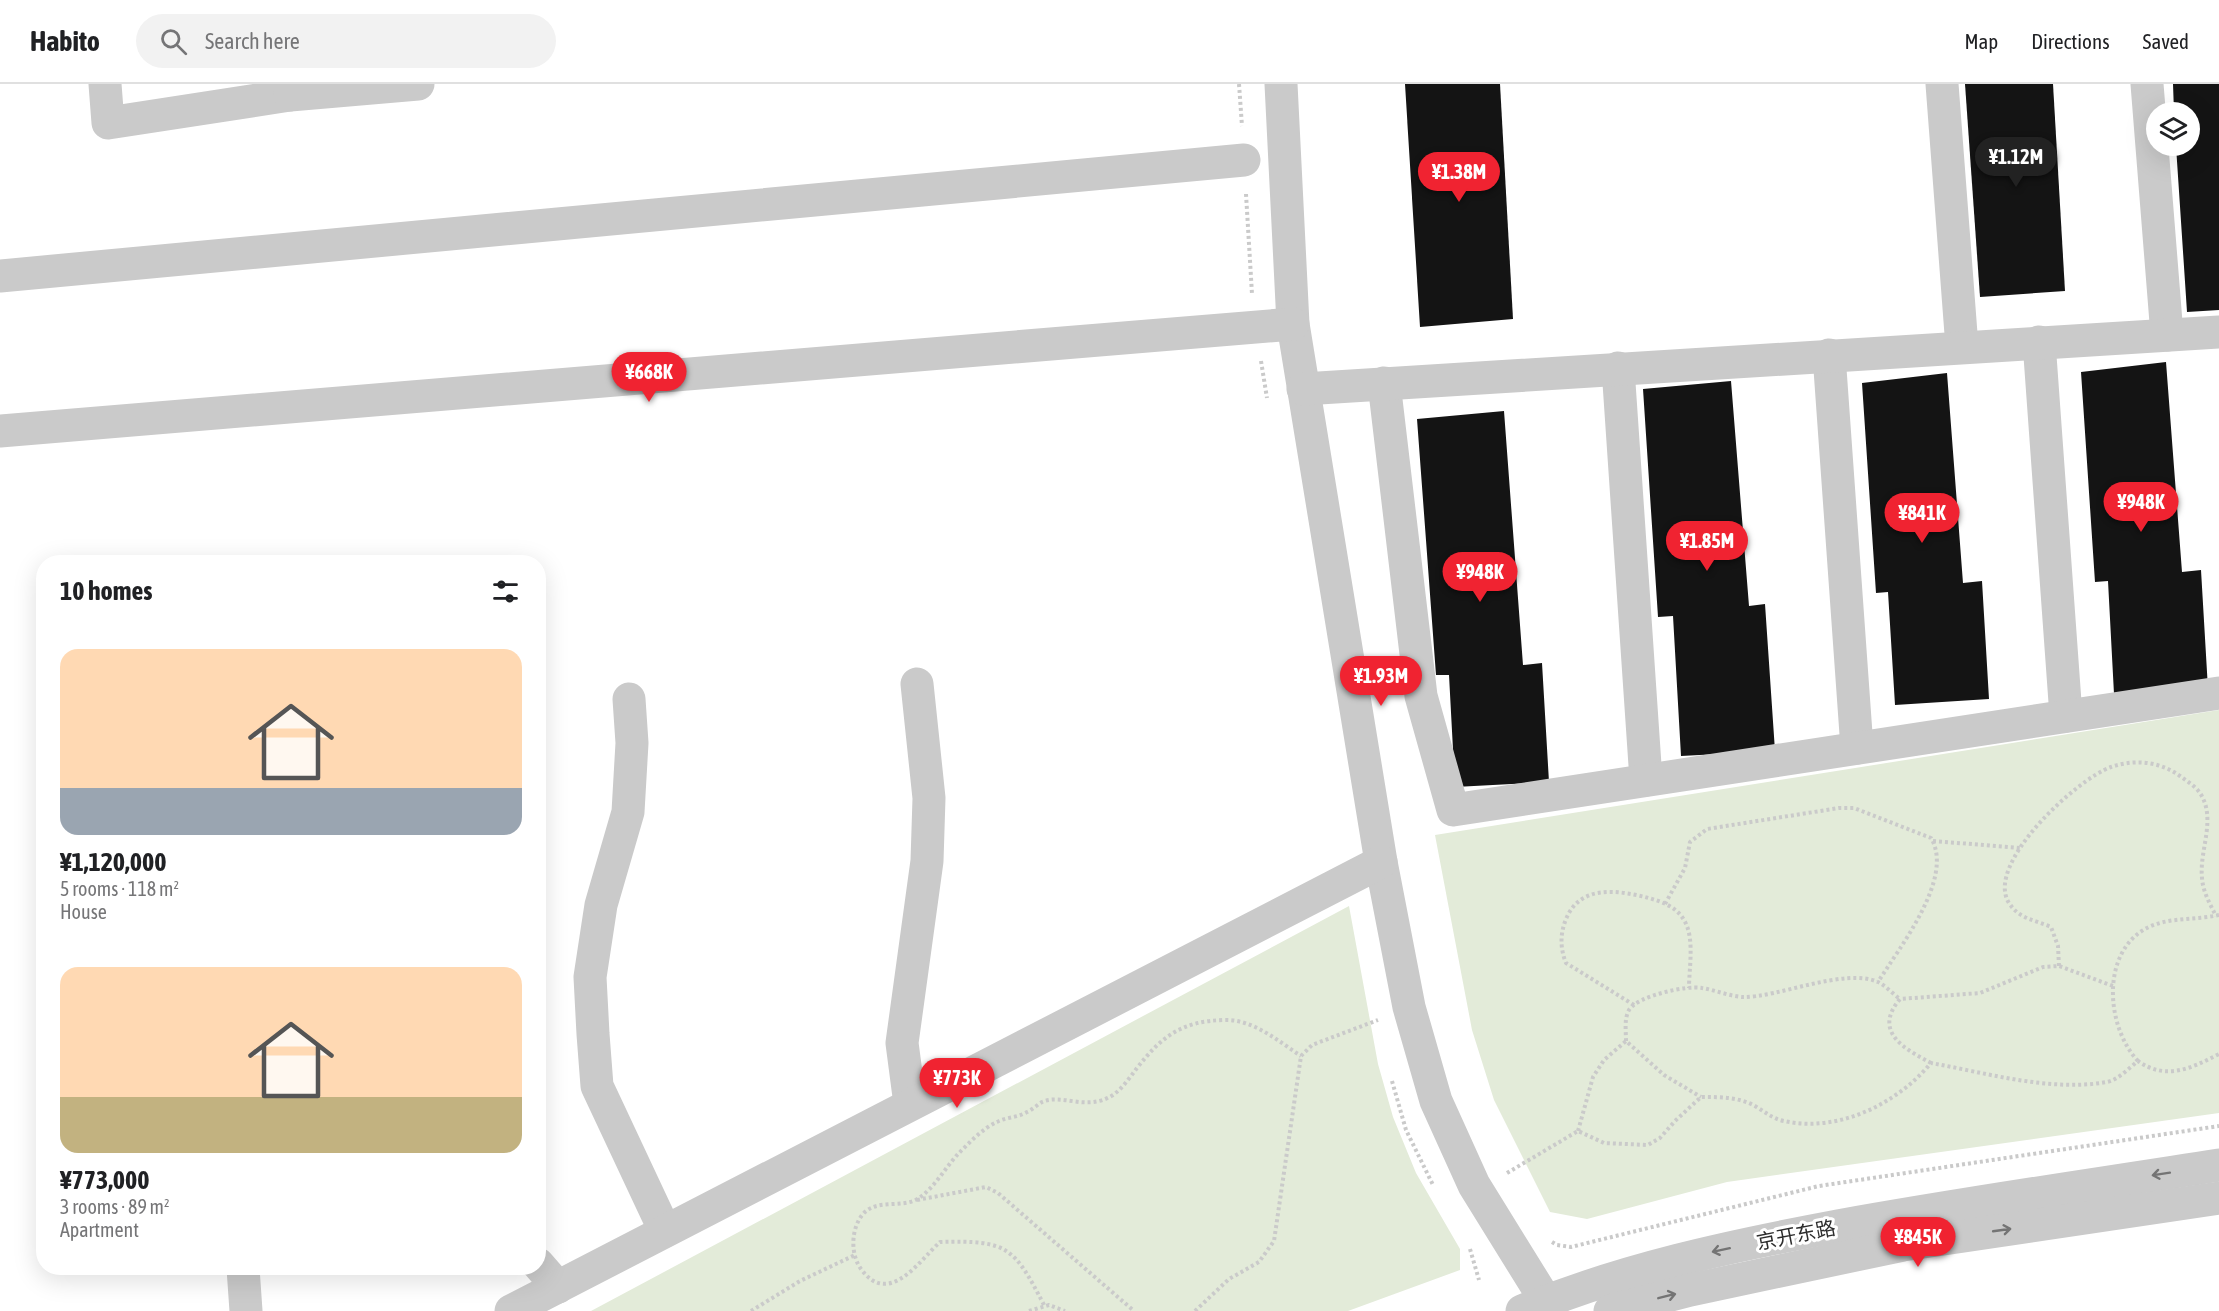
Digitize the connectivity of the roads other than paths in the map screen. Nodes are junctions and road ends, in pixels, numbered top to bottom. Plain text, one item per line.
1 (105, 84) edge
2 (418, 84) edge
3 (1281, 84) edge
4 (1942, 84) edge
5 (2147, 84) edge
6 (289, 89) edge
7 (1244, 160) dead end
8 (0, 276) edge
9 (1293, 324) junction
10 (2219, 332) edge
11 (2167, 335) junction
12 (2039, 342) junction
13 (1962, 347) junction
14 (1829, 355) junction
15 (1618, 368) junction
16 (1384, 383) junction
17 (1303, 388) junction
18 (0, 431) edge
19 (917, 684) dead end
20 (2219, 693) edge
21 (629, 699) dead end
22 (2066, 716) junction
23 (1857, 748) junction
24 (1646, 780) junction
25 (1381, 862) junction
26 (910, 1104) junction
27 (2219, 1166) edge
28 (2219, 1198) edge
29 (665, 1231) junction
30 (243, 1275) edge
31 (548, 1276) edge
32 (1540, 1308) edge
33 (246, 1311) edge
34 (511, 1311) edge
35 (1610, 1311) edge

1 - 6 street
2 - 6 street
3 - 9 street
4 - 13 street
5 - 11 street
7 - 8 street
9 - 17 street
9 - 18 street
10 - 11 street
11 - 12 street
12 - 13 street
12 - 22 street
13 - 14 street
14 - 15 street
14 - 23 street
15 - 16 street
15 - 24 street
16 - 17 street
16 - 24 street
17 - 25 street
19 - 26 street
20 - 22 street
21 - 29 street
22 - 23 street
23 - 24 street
25 - 26 street
25 - 32 street
26 - 29 street
27 -> 32 street, 京开东路
35 -> 28 street, 京开东路
29 - 31 street
30 - 33 street
31 - 34 street

